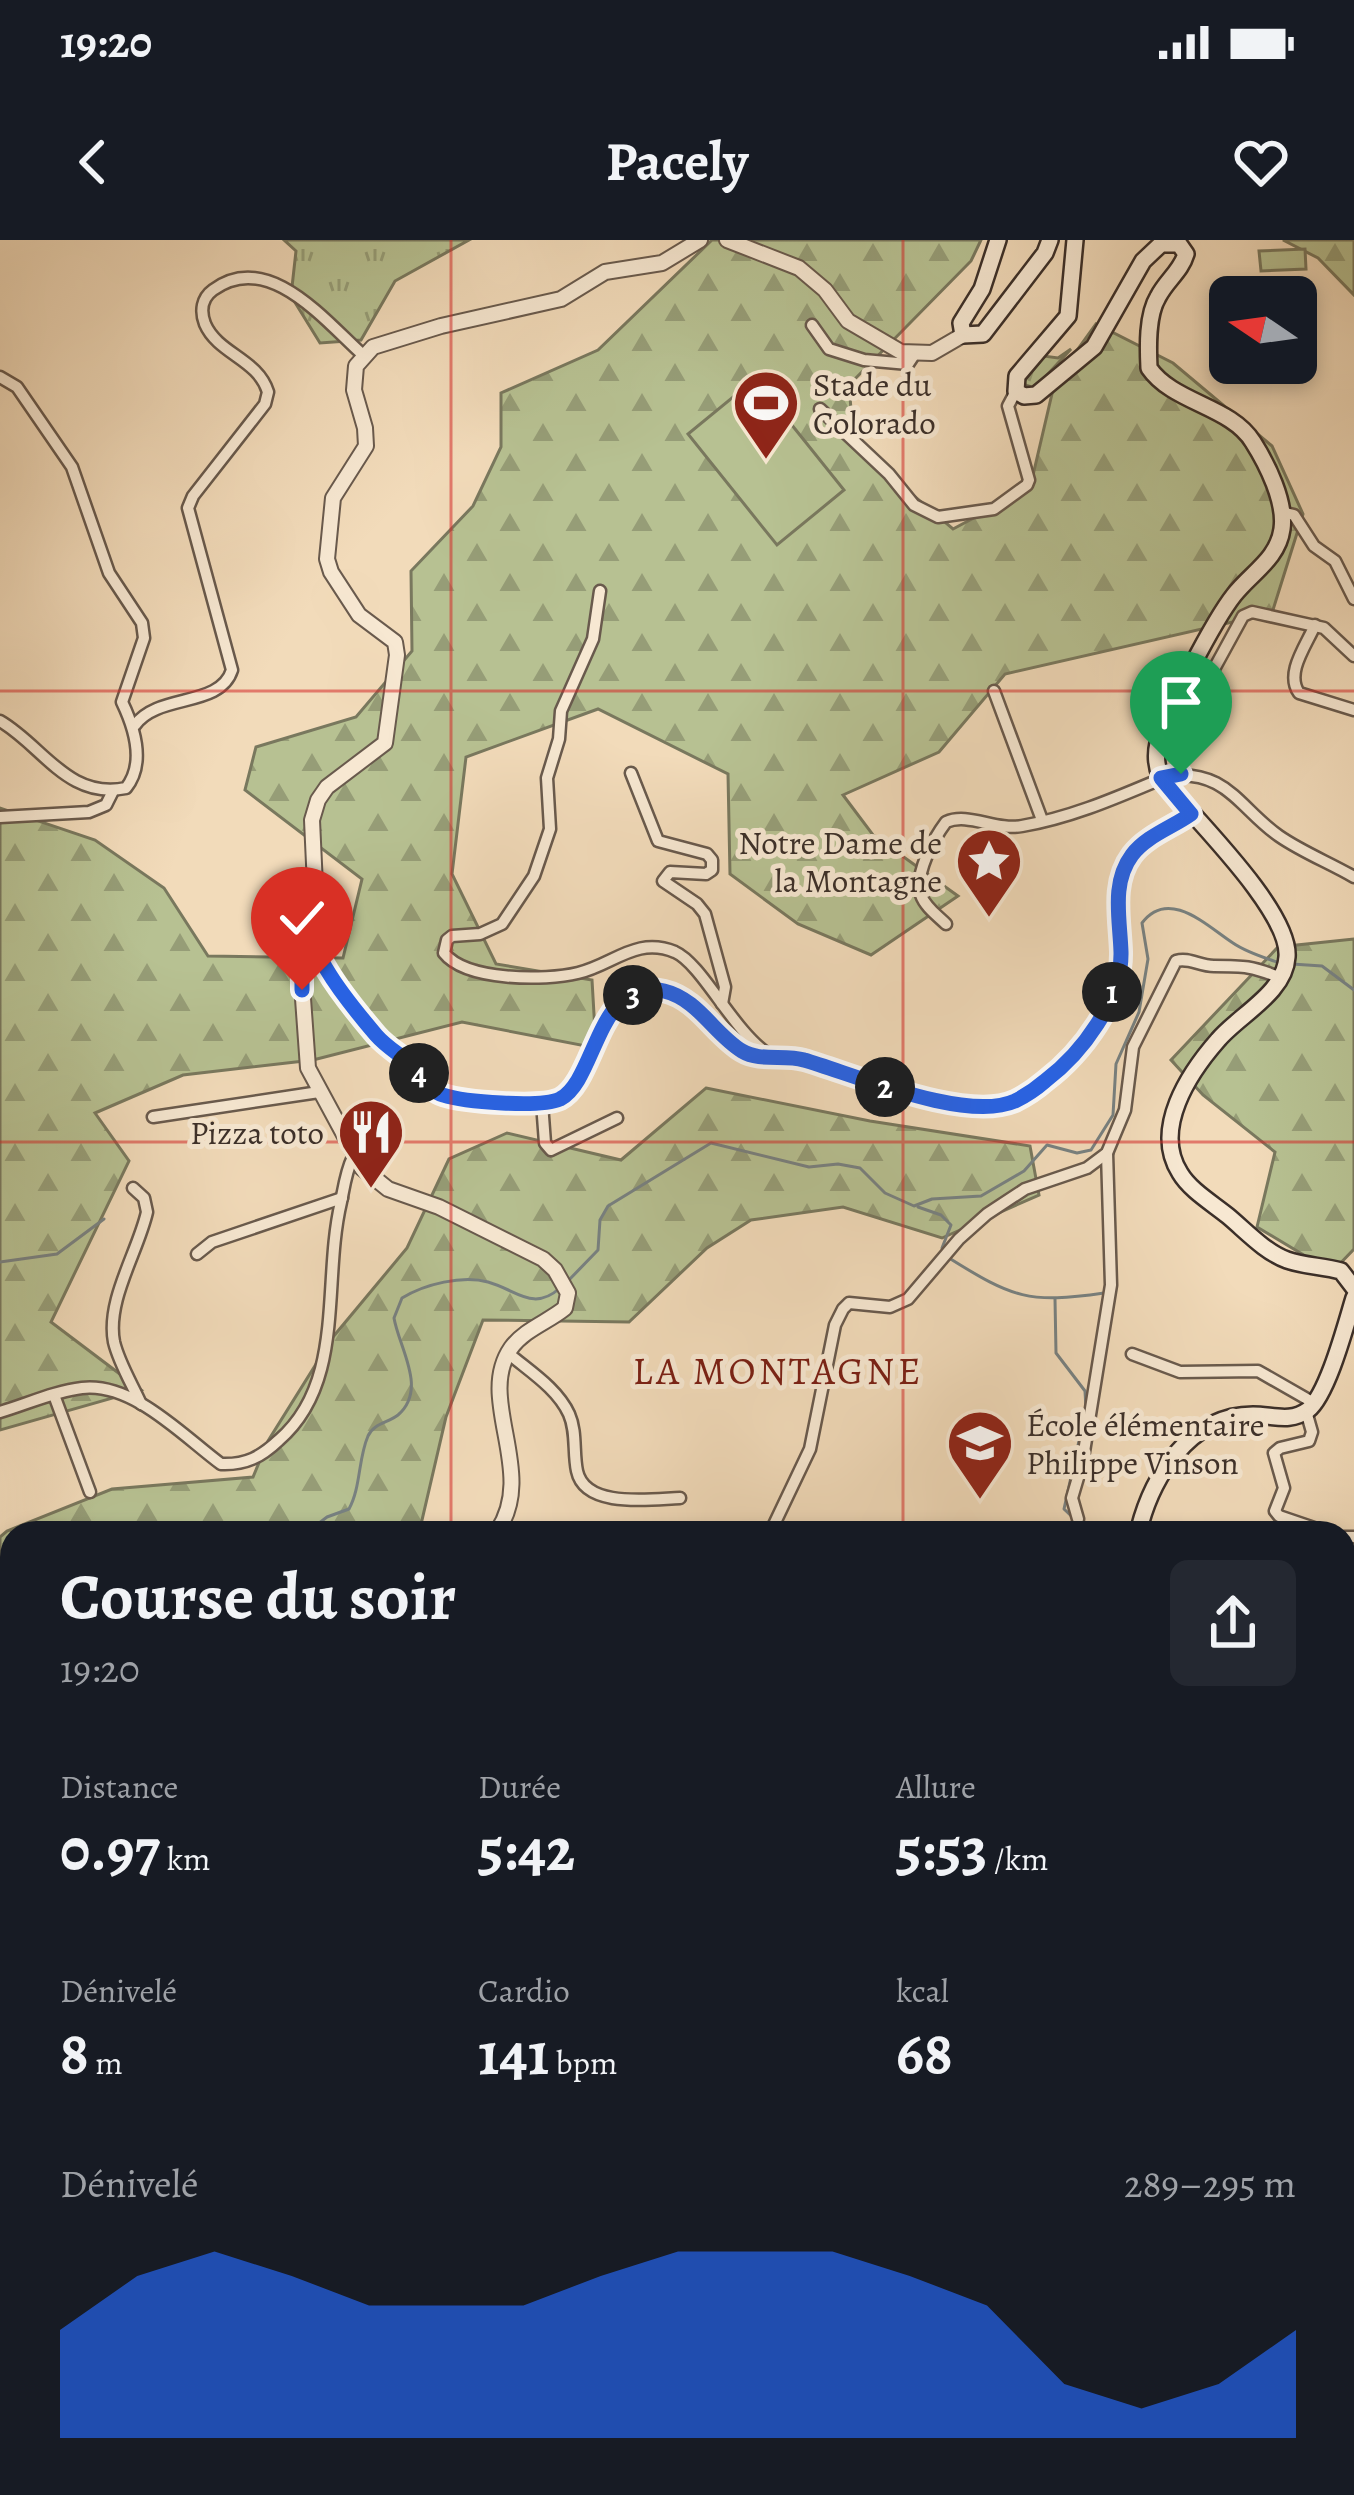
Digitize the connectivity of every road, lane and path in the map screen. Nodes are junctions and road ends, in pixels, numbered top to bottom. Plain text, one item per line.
1 (700, 240) edge
2 (727, 240) edge
3 (998, 240) edge
4 (1050, 240) edge
5 (1076, 240) edge
6 (812, 325) dead end
7 (963, 335) junction
8 (363, 355) junction
9 (914, 355) junction
10 (0, 377) edge
11 (1016, 391) junction
12 (820, 409) dead end
13 (1281, 512) junction
14 (601, 591) dead end
15 (1354, 598) edge
16 (1315, 625) junction
17 (1354, 656) edge
18 (1194, 668) junction
19 (994, 691) dead end
20 (1354, 710) edge
21 (0, 721) edge
22 (135, 725) junction
23 (631, 773) dead end
24 (1161, 778) junction
25 (113, 791) junction
26 (1191, 814) junction
27 (0, 817) edge
28 (1042, 820) junction
29 (1354, 877) edge
30 (946, 924) dead end
31 (302, 933) junction
32 (1284, 969) junction
33 (722, 1004) junction
34 (770, 1056) junction
35 (319, 1092) junction
36 (542, 1103) junction
37 (153, 1117) dead end
38 (617, 1118) dead end
39 (1107, 1153) junction
40 (353, 1157) junction
41 (133, 1187) dead end
42 (342, 1198) junction
43 (197, 1254) dead end
44 (1354, 1288) edge
45 (1354, 1298) edge
46 (508, 1353) junction
47 (1132, 1354) dead end
48 (54, 1395) junction
49 (141, 1404) junction
50 (1310, 1407) junction
51 (0, 1412) edge
52 (90, 1492) dead end
53 (680, 1498) dead end
54 (1078, 1519) dead end
55 (502, 1521) edge
56 (776, 1521) edge
57 (1143, 1521) edge
58 (1300, 1521) edge

1 - 8 street
2 - 9 street
3 - 7 main road
4 - 7 main road
5 - 11 main road
6 - 9 street
7 - 9 street
8 - 22 street
8 - 31 street
10 - 22 street
11 - 12 street
11 - 13 main road
13 - 15 street
13 - 18 main road
14 - 33 street
16 - 17 street
16 - 18 street
16 - 20 street
18 - 24 main road
19 - 28 street
21 - 25 street
22 - 25 street
23 - 33 street
24 - 26 main road
24 - 28 street
24 - 29 street
25 - 27 street
26 - 32 main road
26 - 34 street
28 - 30 street
31 - 35 street
31 - 36 street
32 - 39 street
32 - 44 main road
33 - 34 street
34 - 36 street
35 - 37 street
35 - 40 street
36 - 38 street
39 - 54 street
39 - 56 street
40 - 42 street
40 - 46 street
41 - 49 street
42 - 43 street
42 - 49 street
45 - 50 main road
46 - 53 street
46 - 55 street
47 - 50 street
48 - 49 street
48 - 51 street
48 - 52 street
50 - 57 main road
50 - 58 street

